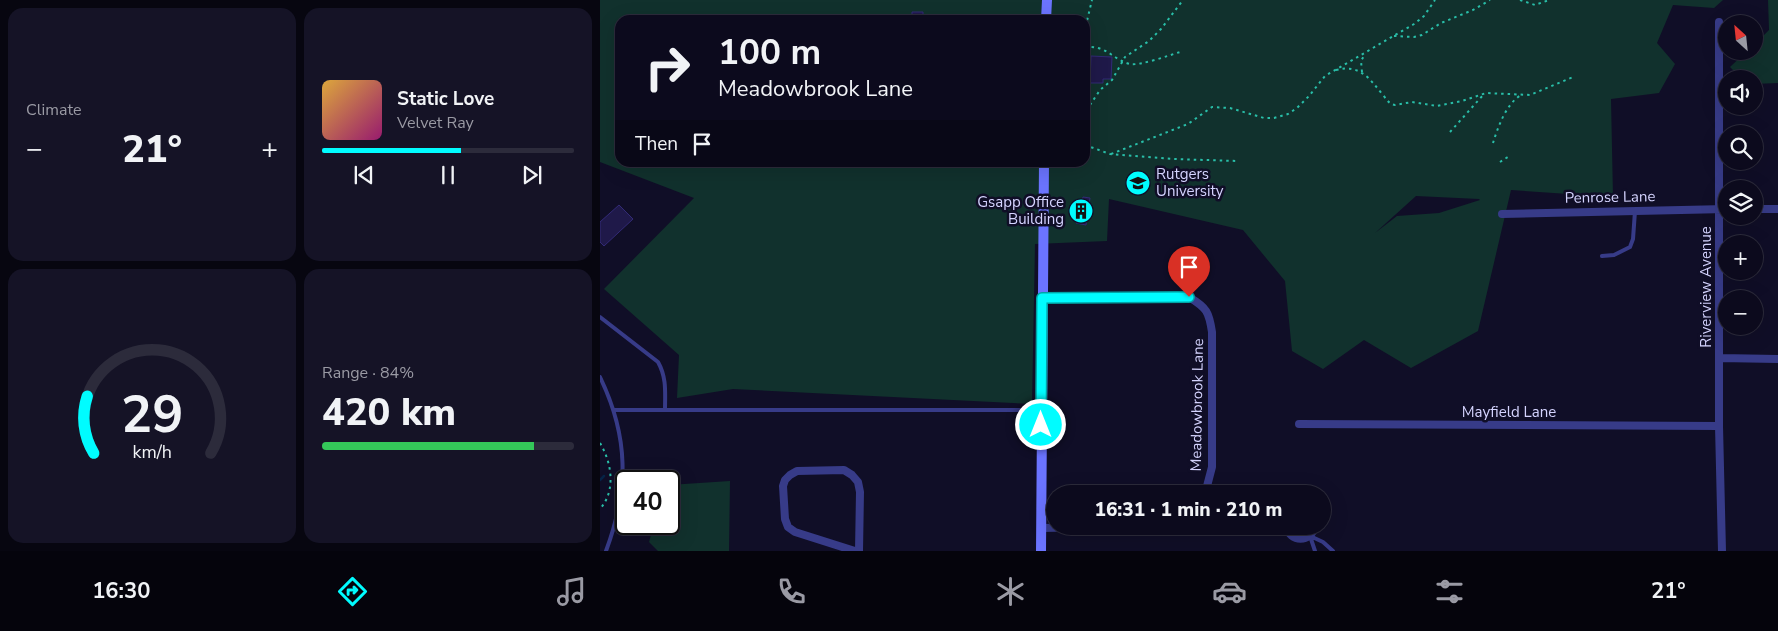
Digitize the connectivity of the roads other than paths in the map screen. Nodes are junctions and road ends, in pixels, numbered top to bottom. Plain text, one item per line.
1 (1047, 0) edge
2 (1046, 15) edge
3 (1720, 60) edge
4 (1044, 167) edge
5 (1722, 180) edge
6 (1778, 208) edge
7 (1718, 209) edge
8 (1763, 209) edge
9 (1635, 211) junction
10 (1502, 214) dead end
11 (1723, 225) edge
12 (1602, 256) dead end
13 (1042, 298) junction
14 (600, 317) edge
15 (1720, 358) junction
16 (1778, 359) edge
17 (600, 377) edge
18 (614, 410) junction
19 (665, 410) junction
20 (1041, 410) junction
21 (1299, 424) dead end
22 (1719, 426) junction
23 (1207, 485) edge
24 (1041, 528) junction
25 (1046, 528) edge
26 (1291, 535) edge
27 (1310, 536) junction
28 (606, 551) edge
29 (855, 551) edge
30 (859, 551) edge
31 (1041, 551) edge
32 (1315, 551) edge
33 (1333, 551) edge
34 (1722, 551) edge

1 - 2 street
3 - 5 street, Riverview Avenue
4 - 13 street
6 - 8 street
7 - 9 street, Penrose Lane
9 - 10 street, Penrose Lane
9 - 12 lane
11 - 15 street, Riverview Avenue
13 - 20 street
13 - 23 street, Meadowbrook Lane
14 - 19 lane
15 - 16 street
15 - 22 street, Riverview Avenue
17 - 18 lane
18 - 19 lane
18 - 28 lane
19 - 20 lane
20 - 24 street
21 - 22 street, Mayfield Lane
22 - 34 street, Riverview Avenue
24 - 25 street
24 - 31 street
26 - 27 street
27 - 32 lane
27 - 33 lane
29 - 30 street

